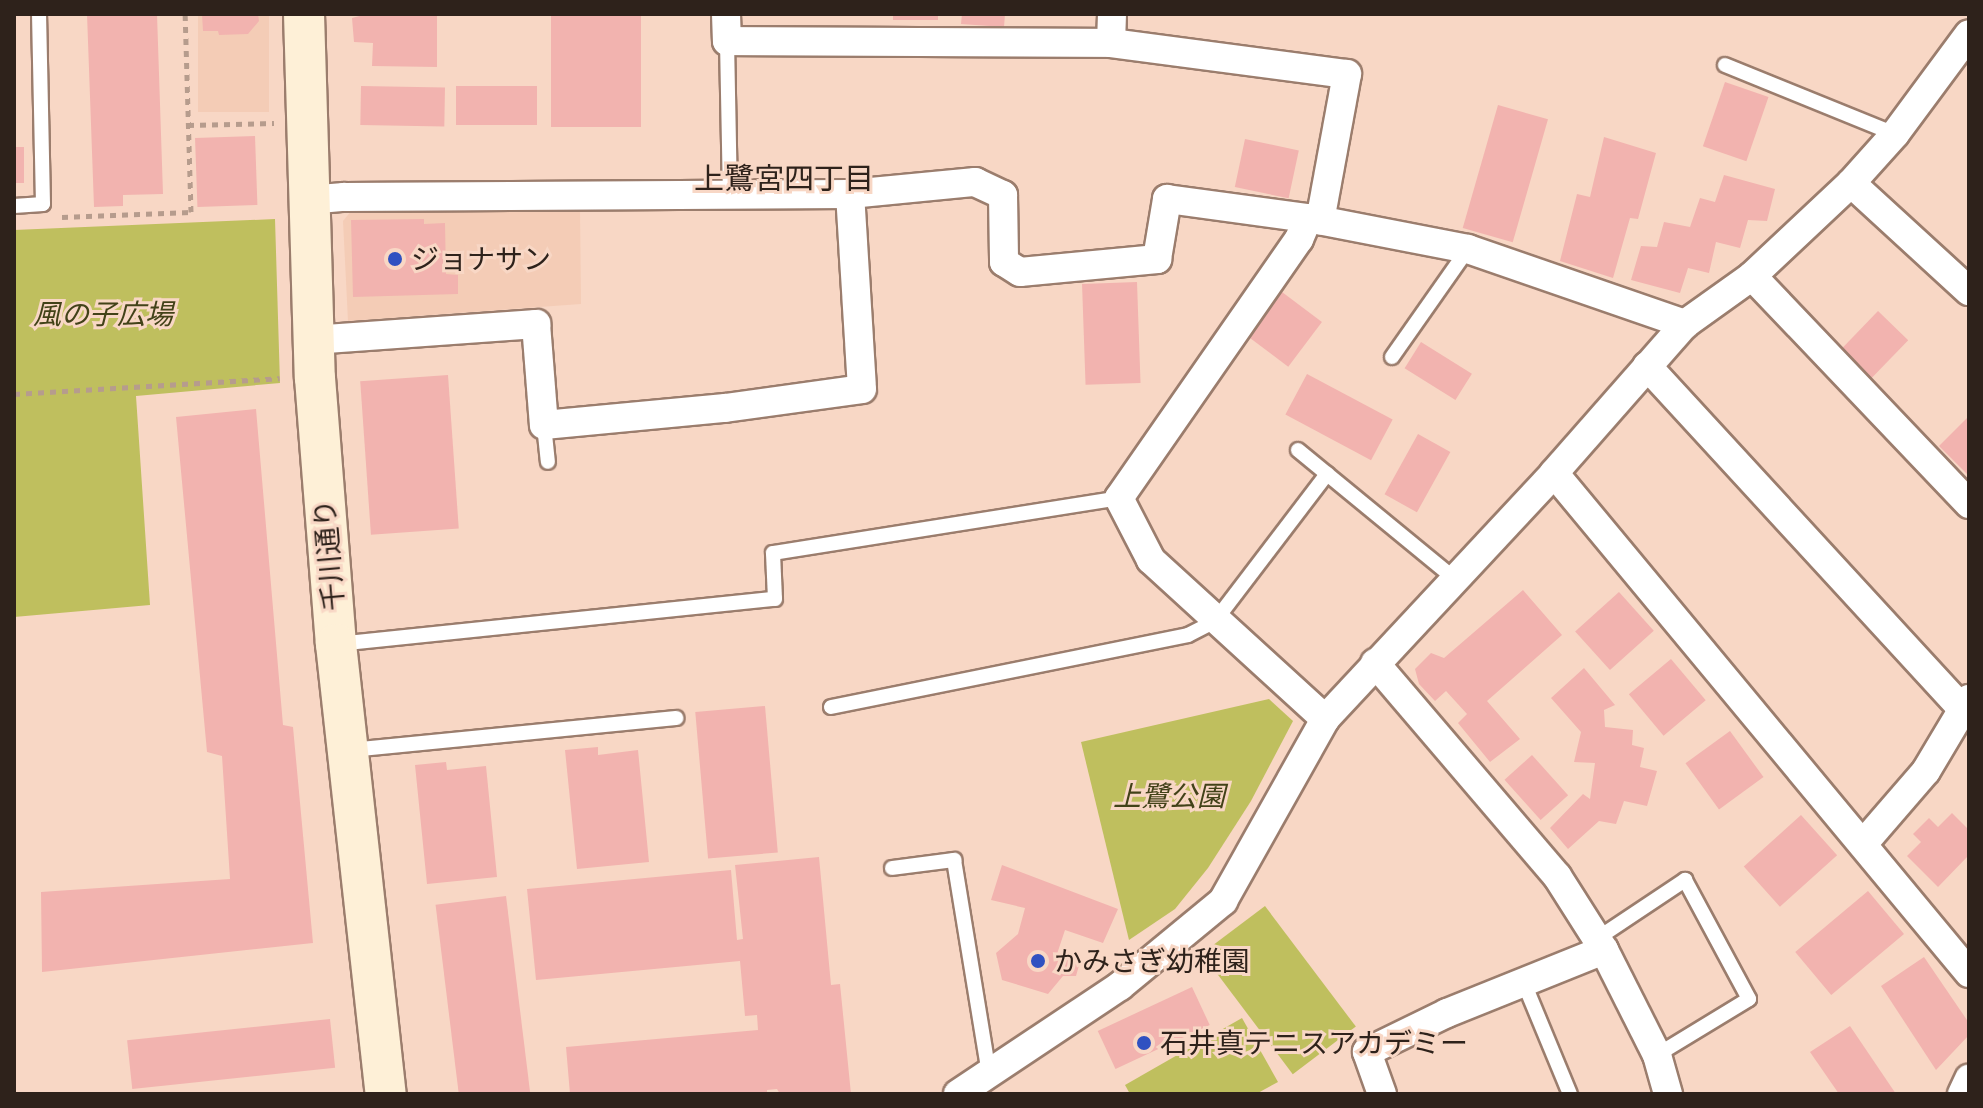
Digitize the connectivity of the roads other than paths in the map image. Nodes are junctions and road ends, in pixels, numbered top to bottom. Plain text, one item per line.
1 (39, 14) edge
2 (304, 14) edge
3 (1112, 14) edge
4 (727, 28) edge
5 (1969, 34) edge
6 (1111, 43) junction
7 (1725, 65) dead end
8 (1895, 134) junction
9 (1851, 183) junction
10 (850, 194) junction
11 (730, 195) junction
12 (308, 200) junction
13 (14, 206) edge
14 (1314, 219) junction
15 (1468, 249) junction
16 (1752, 276) junction
17 (1969, 291) edge
18 (1685, 324) junction
19 (312, 340) junction
20 (1392, 357) dead end
21 (1647, 366) junction
22 (544, 425) junction
23 (1298, 450) dead end
24 (548, 462) dead end
25 (1554, 473) junction
26 (1327, 474) junction
27 (1119, 498) junction
28 (1969, 504) edge
29 (1456, 580) junction
30 (1215, 621) junction
31 (336, 644) junction
32 (1375, 663) junction
33 (1966, 705) edge
34 (831, 707) dead end
35 (676, 718) dead end
36 (1325, 719) junction
37 (348, 750) junction
38 (1863, 844) junction
39 (892, 868) dead end
40 (1601, 944) junction
41 (1969, 973) edge
42 (1524, 983) junction
43 (1657, 1055) junction
44 (989, 1074) junction
45 (1969, 1079) edge
46 (386, 1094) edge
47 (958, 1094) edge
48 (1382, 1094) edge
49 (1570, 1094) edge
50 (1668, 1094) edge
51 (1962, 1094) edge

1 - 13 lane
2 - 12 main road, 千川通り
3 - 6 street
4 - 6 street
4 - 11 lane
5 - 8 street
6 - 14 street
7 - 8 lane
8 - 9 street
9 - 16 street
9 - 17 street
10 - 11 street
10 - 14 street
10 - 22 street
11 - 12 street
12 - 19 main road, 千川通り
14 - 15 street
14 - 27 street
15 - 18 street
15 - 20 lane
16 - 18 street
16 - 28 street
18 - 21 street
19 - 22 street
19 - 31 main road, 千川通り
21 - 25 street
21 - 33 street
22 - 24 lane
23 - 26 lane
25 - 29 street
25 - 38 street
26 - 29 lane
26 - 30 lane
27 - 30 street
27 - 31 lane
29 - 32 street
30 - 34 lane
30 - 36 street
31 - 37 main road, 千川通り
32 - 36 street
32 - 40 street
33 - 38 street
35 - 37 lane
36 - 44 street
37 - 46 main road, 千川通り
38 - 41 street
39 - 44 lane
40 - 42 street
40 - 43 street
40 - 43 lane
42 - 48 street
42 - 49 lane
43 - 50 street
44 - 47 street
45 - 51 street

